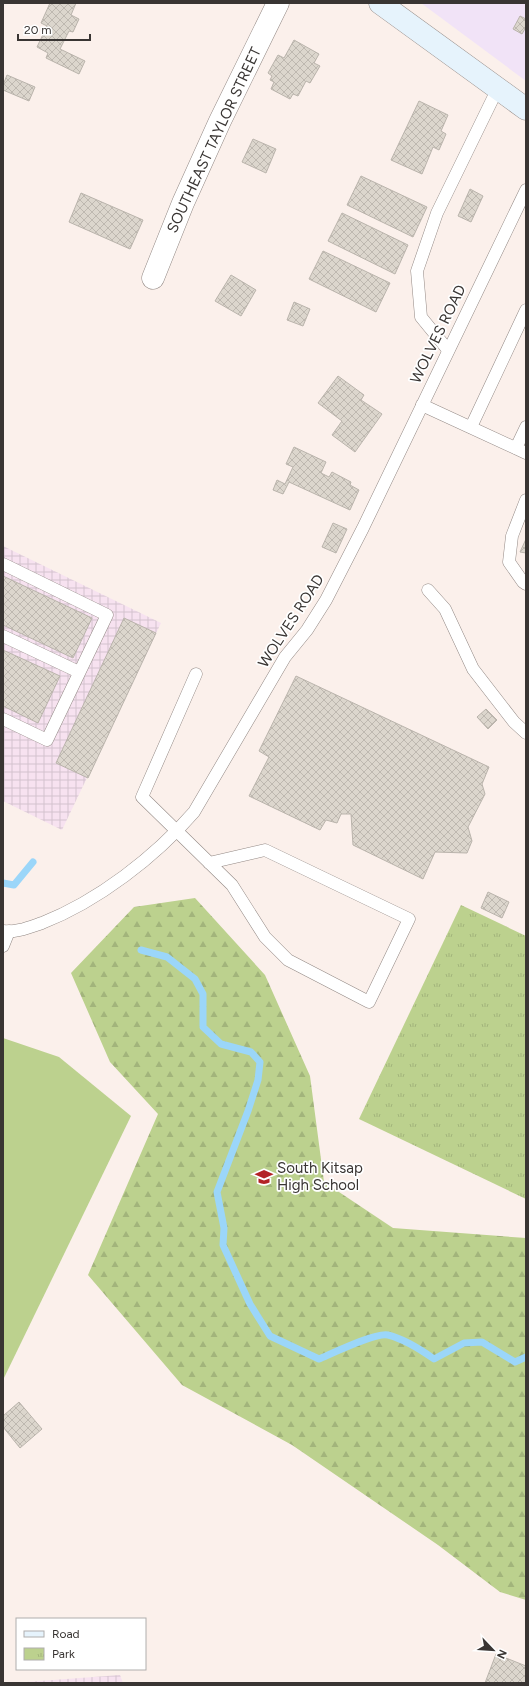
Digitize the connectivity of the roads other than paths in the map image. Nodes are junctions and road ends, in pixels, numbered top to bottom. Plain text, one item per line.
1 (278, 3) edge
2 (393, 7) edge
3 (498, 88) junction
4 (526, 109) edge
5 (526, 190) edge
6 (153, 278) dead end
7 (526, 310) edge
8 (448, 350) junction
9 (422, 405) junction
10 (471, 427) junction
11 (526, 427) edge
12 (521, 450) edge
13 (526, 500) edge
14 (3, 564) edge
15 (526, 584) edge
16 (428, 590) dead end
17 (3, 636) edge
18 (79, 672) junction
19 (196, 674) dead end
20 (3, 719) edge
21 (526, 733) edge
22 (177, 832) junction
23 (209, 863) junction
24 (6, 931) edge
25 (3, 946) edge

1 - 6 street, SOUTHEAST TAYLOR STREET
2 - 3 street
3 - 4 street
3 - 8 lane
5 - 8 lane, WOLVES ROAD
7 - 10 lane
8 - 9 lane, WOLVES ROAD
9 - 10 lane
9 - 22 lane, WOLVES ROAD
10 - 12 lane
11 - 12 lane
13 - 15 lane
14 - 18 lane
16 - 21 lane
17 - 18 lane
18 - 20 lane
19 - 22 lane
22 - 23 lane
22 - 24 lane, WOLVES ROAD
23 - 23 lane
24 - 25 lane

